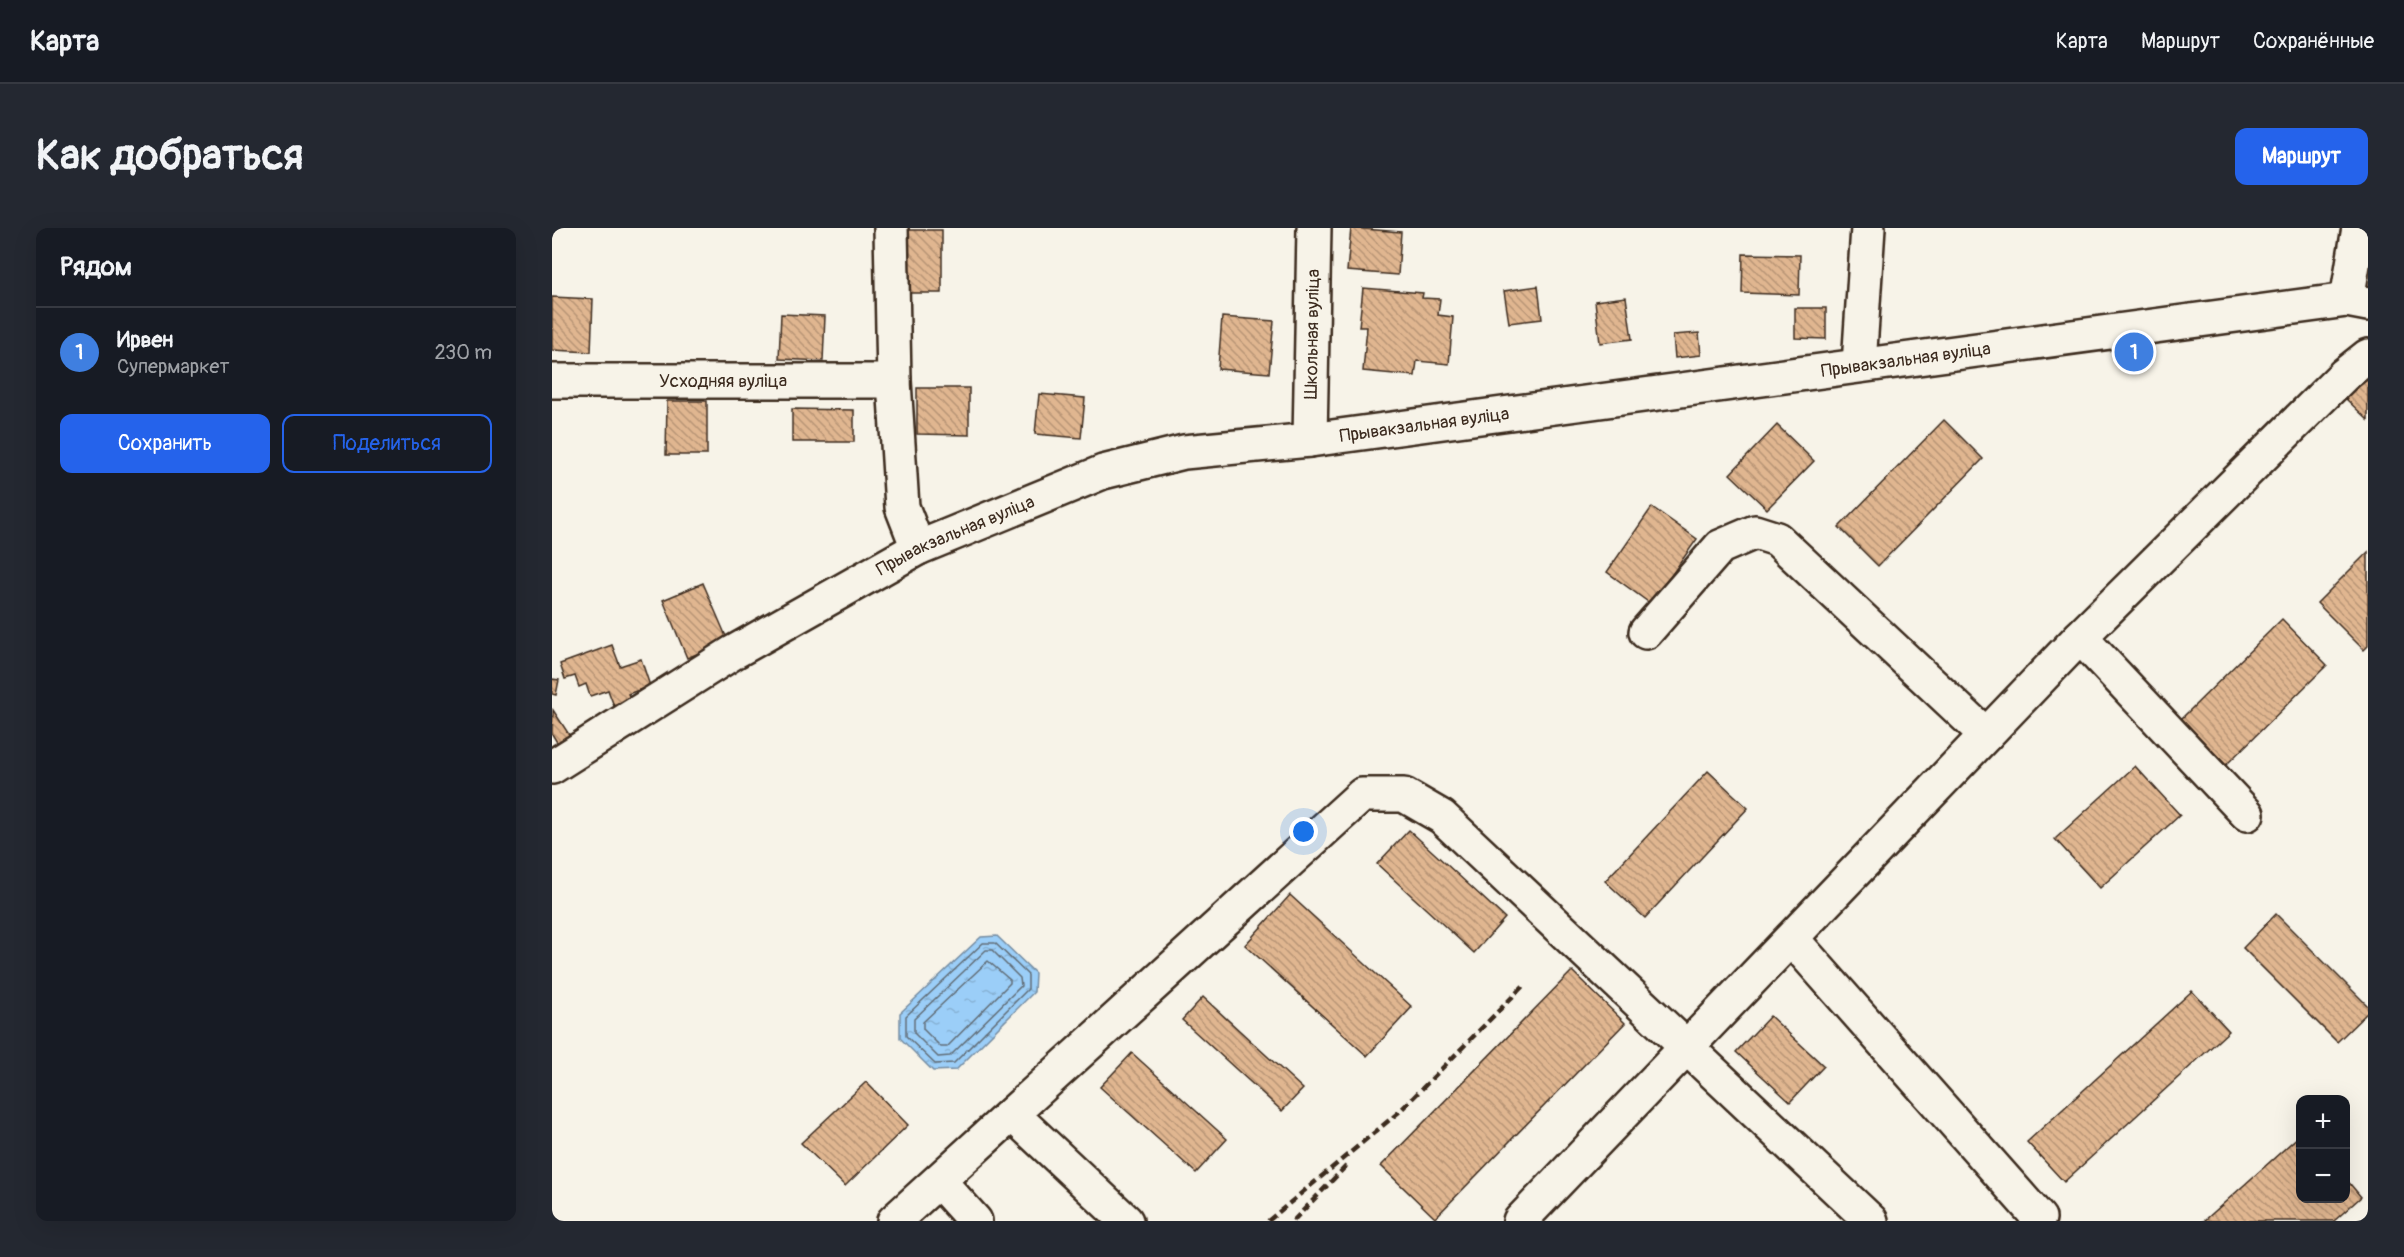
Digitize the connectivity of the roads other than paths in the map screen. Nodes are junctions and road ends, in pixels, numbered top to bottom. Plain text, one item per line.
1 (891, 228) edge
2 (1314, 228) edge
3 (1868, 228) edge
4 (2359, 228) edge
5 (2357, 302) edge
6 (2368, 356) edge
7 (1859, 364) junction
8 (552, 381) edge
9 (894, 381) junction
10 (1310, 440) junction
11 (918, 548) junction
12 (1646, 632) dead end
13 (2080, 637) junction
14 (1986, 735) junction
15 (552, 767) edge
16 (2247, 814) dead end
17 (1792, 939) junction
18 (1687, 1047) junction
19 (1012, 1114) junction
20 (939, 1181) junction
21 (2039, 1218) dead end
22 (894, 1221) edge
23 (975, 1221) edge
24 (1126, 1221) edge
25 (1520, 1221) edge
26 (1871, 1221) edge

1 - 9 street
2 - 10 street, Школьная вуліца
3 - 7 street
4 - 5 street
5 - 7 street, Прывакзальная вуліца
6 - 13 street
7 - 10 street, Прывакзальная вуліца
8 - 9 street, Усходняя вуліца
9 - 11 street
10 - 11 street, Прывакзальная вуліца
11 - 15 street, Прывакзальная вуліца
12 - 14 street
13 - 14 street
13 - 16 street
14 - 17 street
17 - 18 street
17 - 21 street
18 - 19 street
18 - 25 street
18 - 26 street
19 - 20 street
19 - 24 street
20 - 22 street
20 - 23 street

